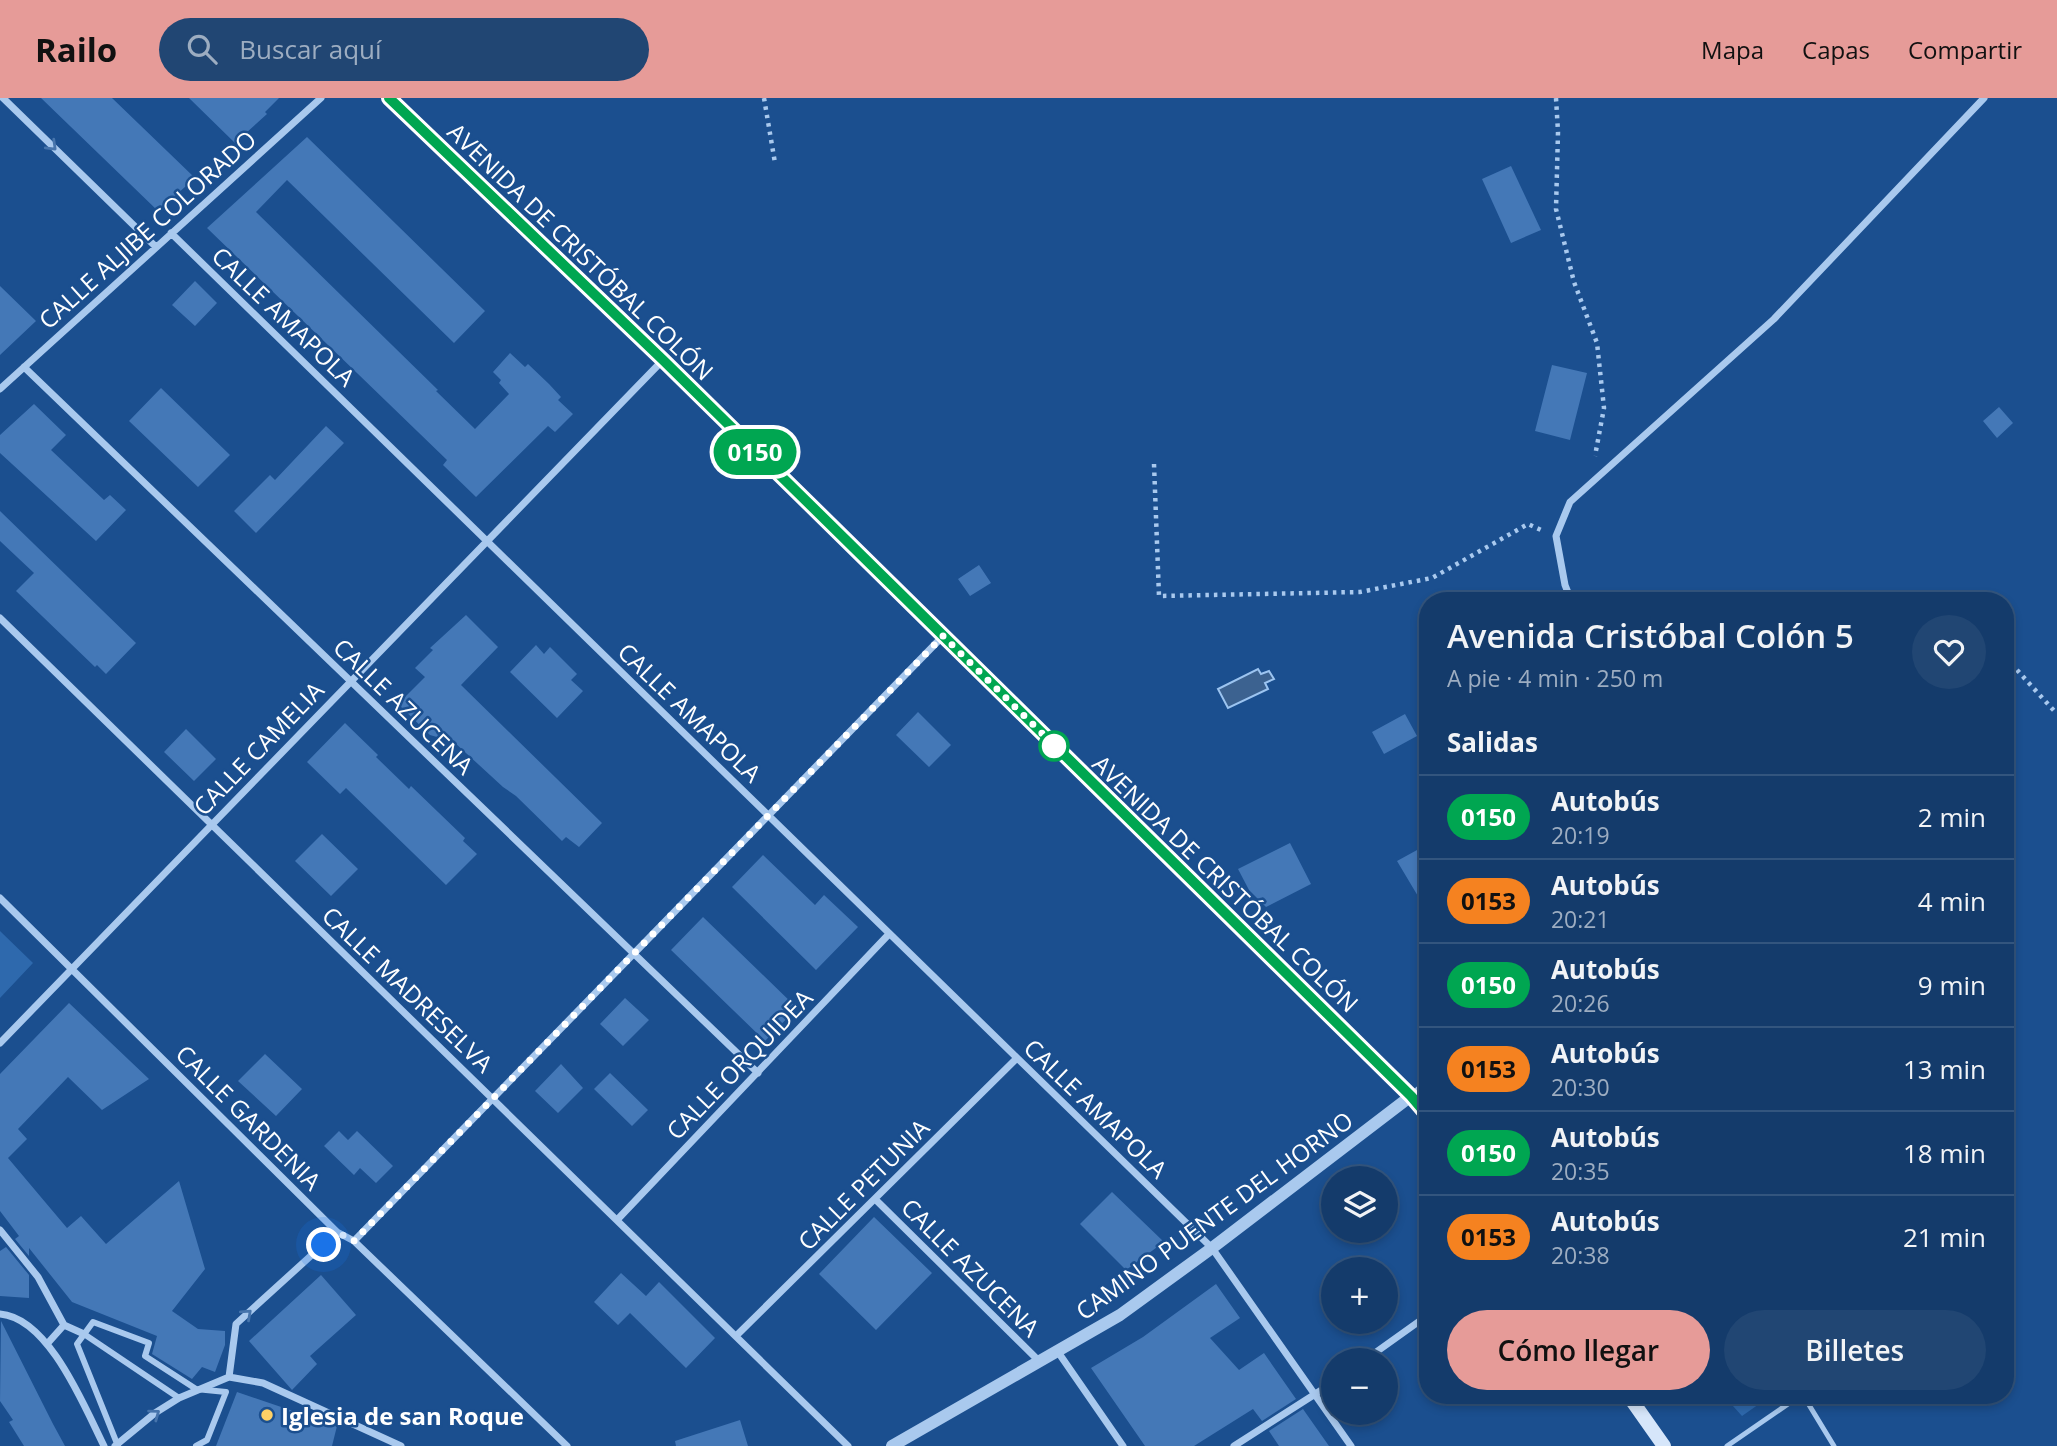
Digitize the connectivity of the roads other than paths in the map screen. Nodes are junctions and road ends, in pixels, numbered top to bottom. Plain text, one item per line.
1 (3, 98) edge
2 (321, 98) edge
3 (389, 98) edge
4 (1984, 98) edge
5 (171, 233) junction
6 (156, 247) junction
7 (663, 360) junction
8 (24, 367) junction
9 (0, 389) edge
10 (486, 541) junction
11 (1568, 592) edge
12 (0, 618) edge
13 (943, 636) junction
14 (351, 681) junction
15 (768, 816) junction
16 (211, 824) junction
17 (0, 898) edge
18 (889, 934) junction
19 (634, 953) junction
20 (72, 967) junction
21 (0, 1043) edge
22 (1017, 1058) junction
23 (758, 1073) junction
24 (1419, 1089) edge
25 (1411, 1096) junction
26 (492, 1099) junction
27 (1419, 1105) edge
28 (876, 1200) junction
29 (617, 1220) junction
30 (0, 1230) edge
31 (337, 1232) junction
32 (354, 1241) junction
33 (1212, 1248) junction
34 (0, 1314) edge
35 (1419, 1321) edge
36 (64, 1325) junction
37 (84, 1334) junction
38 (736, 1336) junction
39 (47, 1343) junction
40 (1382, 1348) edge
41 (1058, 1352) junction
42 (1040, 1362) junction
43 (229, 1377) junction
44 (196, 1389) junction
45 (1321, 1391) edge
46 (1315, 1395) junction
47 (179, 1398) junction
48 (1634, 1404) edge
49 (1789, 1404) edge
50 (1808, 1404) edge
51 (104, 1446) edge
52 (116, 1446) edge
53 (196, 1446) edge
54 (401, 1446) edge
55 (566, 1446) edge
56 (848, 1446) edge
57 (892, 1446) edge
58 (1123, 1446) edge
59 (1234, 1446) edge
60 (1351, 1446) edge
61 (1664, 1446) edge
62 (1727, 1446) edge
63 (1834, 1446) edge

1 -> 6 street
2 - 5 street, CALLE ALJIBE COLORADO
3 - 7 main road, AVENIDA DE CRISTÓBAL COLÓN
4 - 11 street
5 - 6 street, CALLE ALJIBE COLORADO
5 - 10 street, CALLE AMAPOLA
6 - 8 street, CALLE ALJIBE COLORADO
7 - 10 street, CALLE CAMELIA
7 - 13 main road, AVENIDA DE CRISTÓBAL COLÓN
8 - 9 street, CALLE ALJIBE COLORADO
8 - 14 street, CALLE AZUCENA
10 - 14 street, CALLE CAMELIA
10 - 15 street, CALLE AMAPOLA
12 - 16 street, CALLE MADRESELVA
13 - 15 street
13 - 25 main road, AVENIDA DE CRISTÓBAL COLÓN
14 - 16 street, CALLE CAMELIA
14 - 19 street, CALLE AZUCENA
15 - 18 street, CALLE AMAPOLA
15 - 19 street
16 - 20 street, CALLE CAMELIA
16 - 26 street, CALLE MADRESELVA
17 - 20 street, CALLE GARDENIA
18 - 22 street, CALLE AMAPOLA
18 - 23 street, CALLE ORQUIDEA
19 - 23 street, CALLE AZUCENA
19 - 26 street
20 - 21 street, CALLE CAMELIA
20 - 31 street, CALLE GARDENIA
22 - 28 street, CALLE PETUNIA
22 - 33 street, CALLE AMAPOLA
23 - 29 street, CALLE ORQUIDEA
24 - 25 street
25 - 27 main road, AVENIDA DE CRISTÓBAL COLÓN
25 - 33 street, CAMINO PUENTE DEL HORNO
26 - 29 street, CALLE MADRESELVA
26 - 32 street
28 - 38 street, CALLE PETUNIA
28 - 42 street, CALLE AZUCENA
29 - 38 street, CALLE MADRESELVA
30 - 36 street
31 - 32 street, CALLE GARDENIA
43 -> 31 street
32 - 55 street, CALLE GARDENIA
33 - 41 street, CAMINO PUENTE DEL HORNO
33 - 46 street, CALLE AMAPOLA
34 - 39 street
35 - 40 street
36 - 37 street
36 - 39 street
37 - 44 street
37 - 47 street
37 - 52 street
38 - 56 street, CALLE MADRESELVA
39 - 51 street
41 - 42 street, CAMINO PUENTE DEL HORNO
41 - 58 street
42 - 57 street, CAMINO PUENTE DEL HORNO
43 - 44 street
43 - 54 street
44 - 47 street
44 - 53 street
45 - 46 street
46 - 59 street
46 - 60 street, CALLE AMAPOLA
52 -> 47 street
48 - 61 main road
49 - 62 lane
50 - 63 lane

